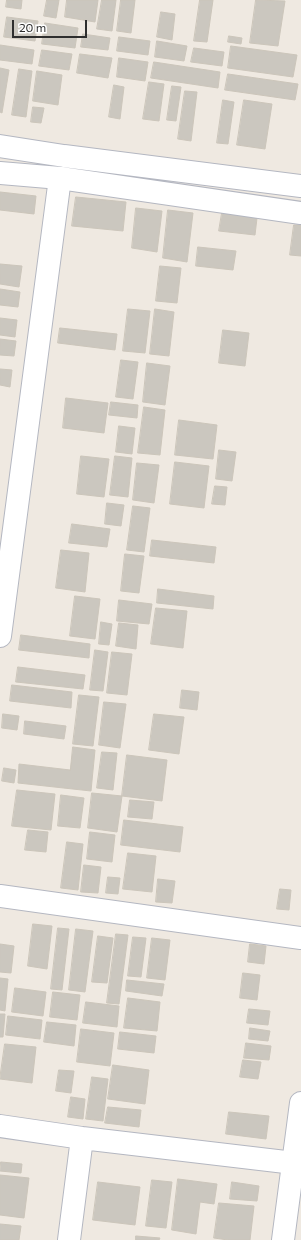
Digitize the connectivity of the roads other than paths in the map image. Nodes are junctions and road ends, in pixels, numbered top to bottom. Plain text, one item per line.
1 (0, 146) edge
2 (0, 173) edge
3 (60, 178) junction
4 (301, 186) edge
5 (301, 213) edge
6 (0, 636) edge
7 (0, 896) edge
8 (301, 938) edge
9 (301, 1103) edge
10 (0, 1126) edge
11 (82, 1138) junction
12 (294, 1163) junction
13 (69, 1240) edge
14 (283, 1240) edge

1 - 4 street
2 - 3 street
3 - 5 street
3 - 6 street
7 - 8 street
9 - 12 street
10 - 11 street
11 - 12 street
11 - 13 street
12 - 14 street

